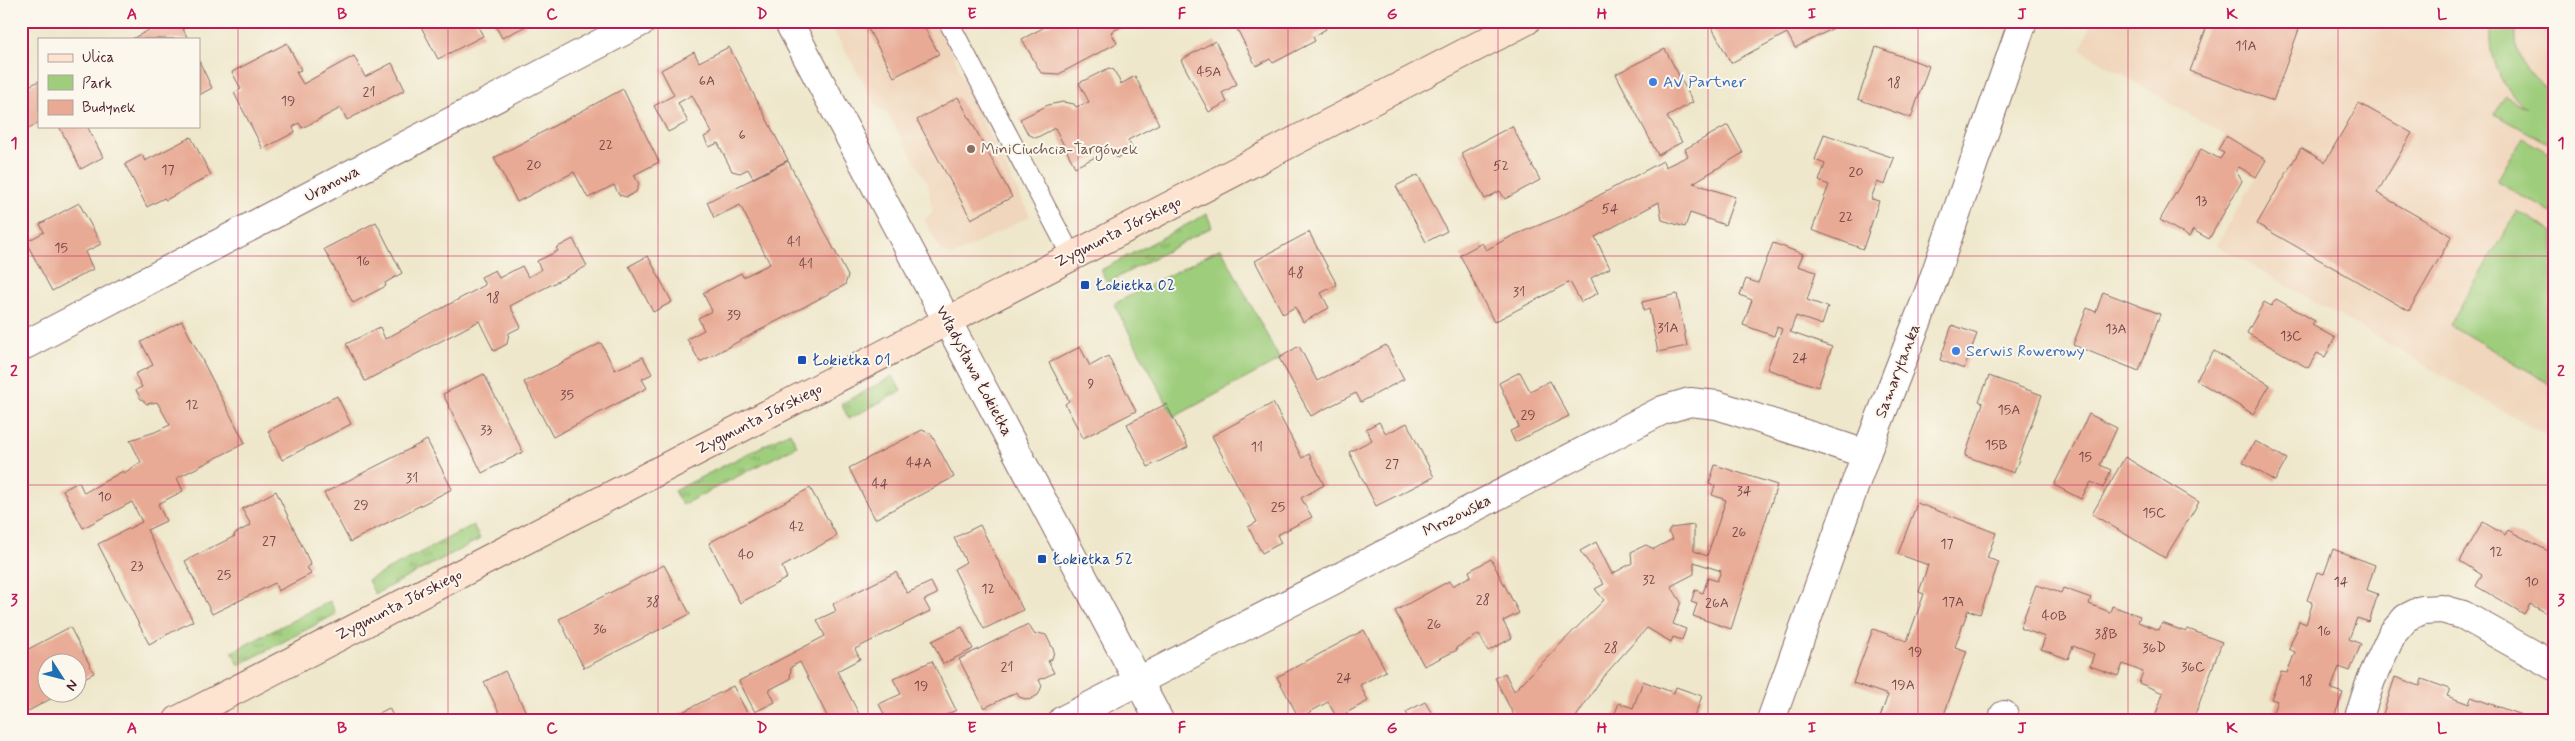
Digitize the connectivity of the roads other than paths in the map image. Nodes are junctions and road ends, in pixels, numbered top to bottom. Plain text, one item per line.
1 (643, 21) edge
2 (788, 21) edge
3 (948, 21) edge
4 (1526, 21) edge
5 (2023, 21) edge
6 (1072, 256) junction
7 (948, 321) junction
8 (21, 347) edge
9 (1866, 454) junction
10 (2554, 666) edge
11 (1139, 681) junction
12 (178, 720) edge
13 (1063, 720) edge
14 (1159, 720) edge
15 (1771, 720) edge
16 (2358, 720) edge

1 - 8 street, Uranowa
2 - 7 street, Władysława Łokietka
3 - 6 lane
4 - 6 street, Zygmunta Jórskiego
5 - 9 street, Samarytanka
6 - 7 street, Zygmunta Jórskiego
7 - 11 street, Władysława Łokietka
7 - 12 street, Zygmunta Jórskiego
9 - 11 street, Mrozowska
9 - 15 street, Samarytanka
10 - 16 street
11 - 13 street, Mrozowska
11 - 14 street, Władysława Łokietka

